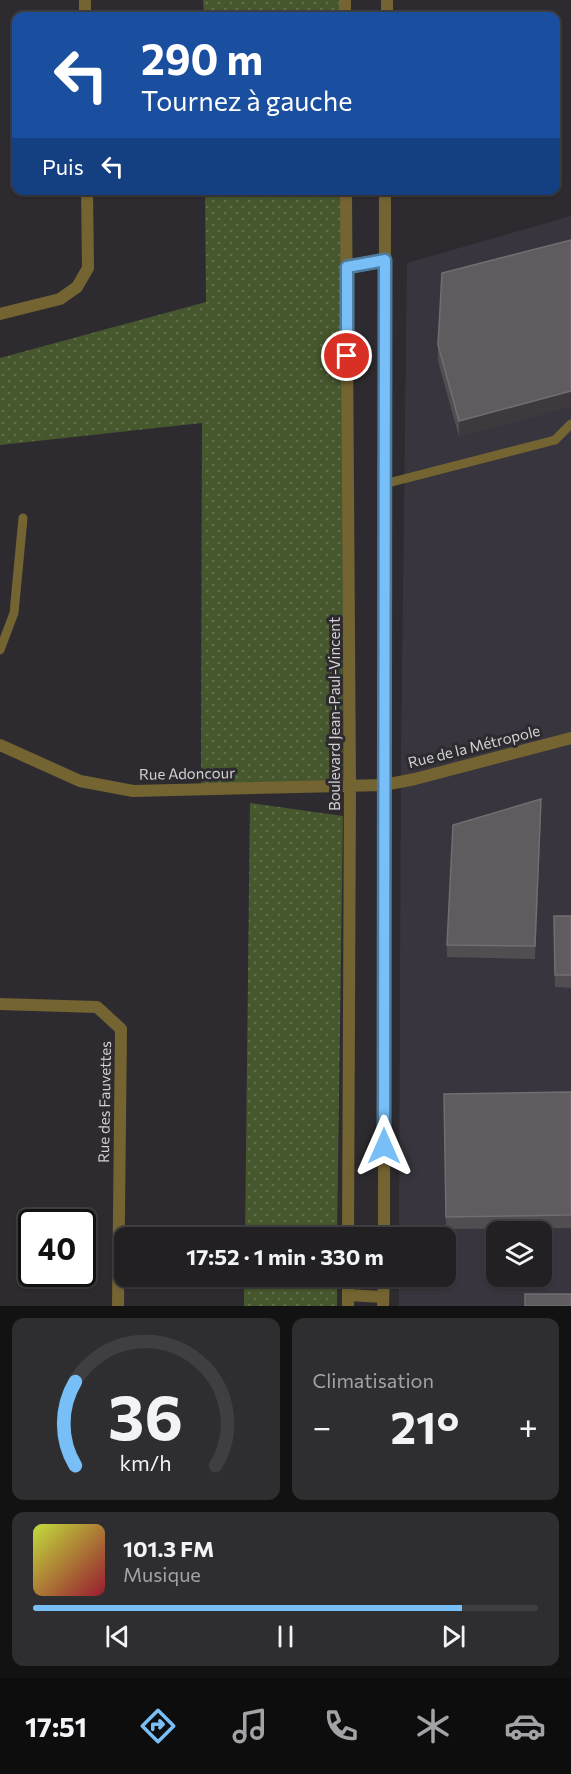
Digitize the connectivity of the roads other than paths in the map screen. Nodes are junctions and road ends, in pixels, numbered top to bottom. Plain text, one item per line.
1 (87, 195) edge
2 (346, 195) edge
3 (386, 195) edge
4 (385, 260) junction
5 (347, 267) junction
6 (0, 314) edge
7 (571, 424) edge
8 (384, 484) junction
9 (23, 518) dead end
10 (0, 650) edge
11 (571, 738) edge
12 (0, 745) edge
13 (384, 784) junction
14 (350, 786) junction
15 (0, 1004) edge
16 (348, 1227) edge
17 (384, 1227) edge
18 (348, 1301) edge
19 (383, 1301) edge
20 (118, 1306) edge

1 - 6 street
2 - 5 street, Boulevard Jean-Paul-Vincent
3 - 4 street
4 - 5 street
4 - 8 street
5 - 14 street, Boulevard Jean-Paul-Vincent
7 - 8 lane
8 - 13 street
9 - 10 lane
11 - 13 street, Rue de la Métropole
12 - 14 street, Rue Adoncour
13 - 14 street, Rue Adoncour
13 - 17 street
14 - 16 street, Boulevard Jean-Paul-Vincent
15 - 20 street, Rue des Fauvettes
18 - 19 street

